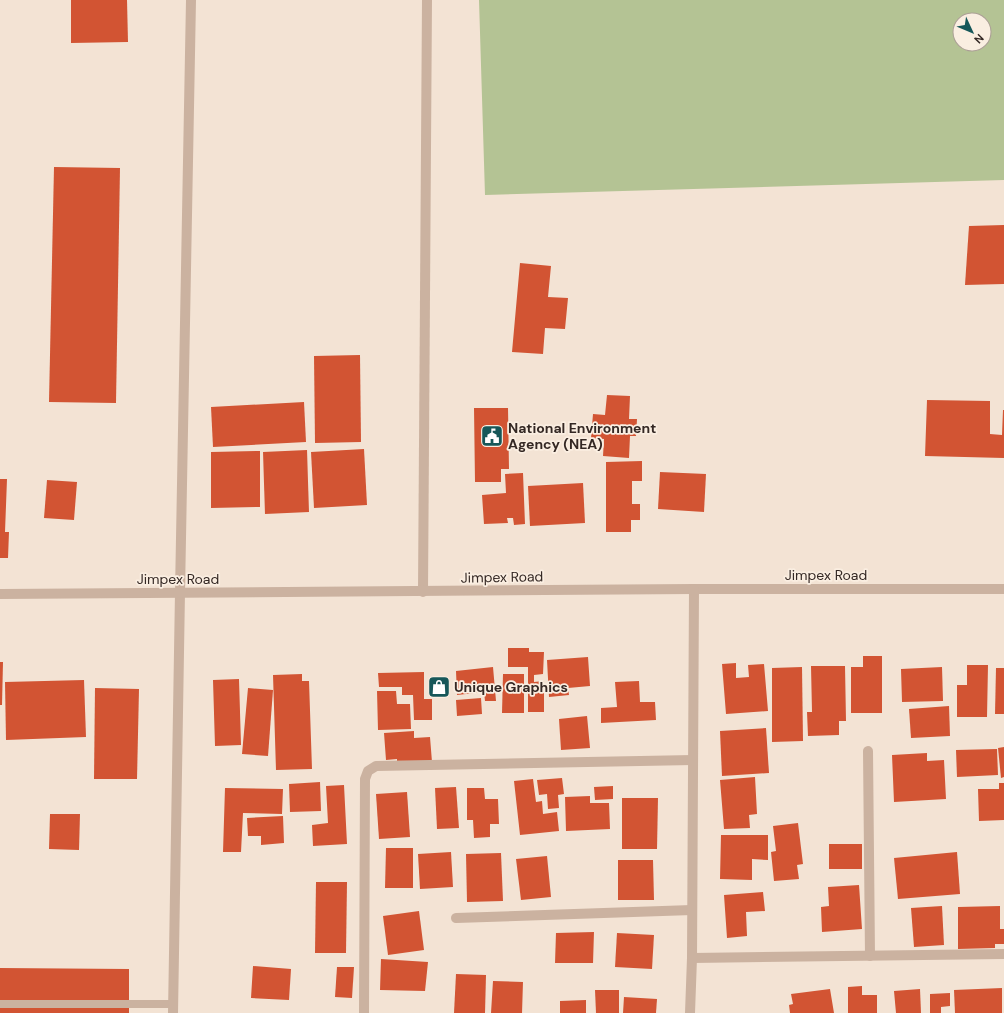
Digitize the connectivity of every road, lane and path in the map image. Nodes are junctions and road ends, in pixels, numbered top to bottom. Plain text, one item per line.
1 (191, 0) edge
2 (427, 0) edge
3 (694, 589) junction
4 (1004, 589) edge
5 (180, 592) junction
6 (423, 592) junction
7 (0, 594) edge
8 (868, 751) dead end
9 (693, 760) junction
10 (692, 910) junction
11 (456, 918) dead end
12 (1004, 954) edge
13 (870, 956) junction
14 (692, 958) junction
15 (0, 1004) edge
16 (173, 1009) edge
17 (364, 1013) edge
18 (690, 1013) edge

1 - 5 street
2 - 6 street
3 - 4 street, Jimpex Road
3 - 6 street, Jimpex Road
3 - 9 street
5 - 6 street, Jimpex Road
5 - 7 street, Jimpex Road
5 - 16 street
8 - 13 street
9 - 10 street
9 - 17 street
10 - 11 street
10 - 14 street
12 - 13 street
13 - 14 street
14 - 18 street
15 - 16 lane

